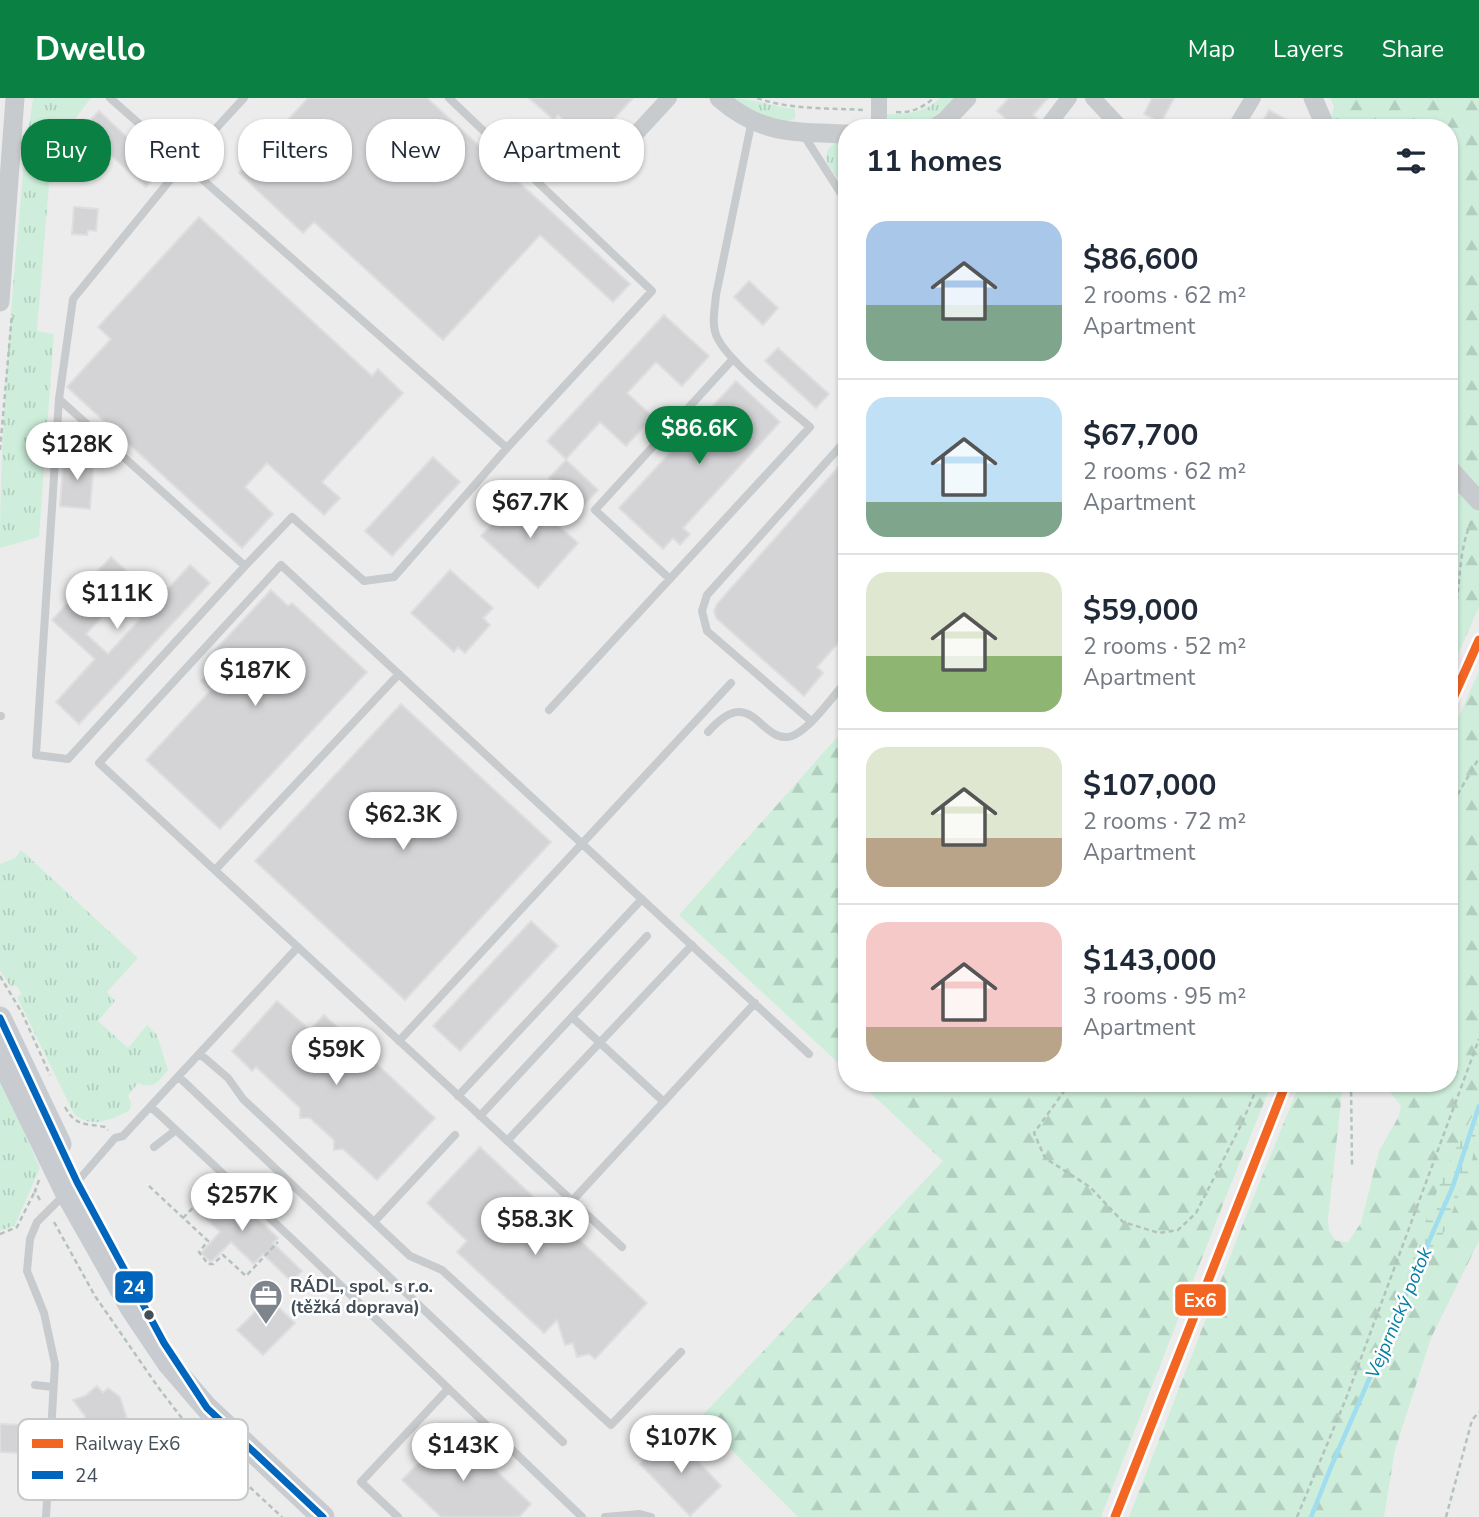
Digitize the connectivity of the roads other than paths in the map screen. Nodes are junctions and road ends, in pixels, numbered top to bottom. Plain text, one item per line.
1 (16, 98) edge
2 (110, 98) edge
3 (244, 98) edge
4 (449, 98) edge
5 (669, 98) edge
6 (719, 98) edge
7 (967, 98) edge
8 (1069, 98) edge
9 (1093, 98) edge
10 (1253, 98) edge
11 (1313, 98) edge
12 (134, 119) edge
13 (947, 119) edge
14 (1053, 119) edge
15 (1113, 119) edge
16 (1240, 119) edge
17 (1322, 119) edge
18 (224, 120) edge
19 (752, 120) junction
20 (644, 125) edge
21 (801, 132) junction
22 (838, 134) edge
23 (168, 182) edge
24 (206, 182) edge
25 (838, 188) edge
26 (0, 302) edge
27 (733, 359) junction
28 (59, 399) junction
29 (508, 448) junction
30 (838, 449) edge
31 (1458, 482) edge
32 (1476, 509) edge
33 (245, 566) junction
34 (670, 579) junction
35 (399, 674) junction
36 (731, 683) dead end
37 (838, 690) edge
38 (549, 710) dead end
39 (811, 721) junction
40 (708, 732) dead end
41 (582, 843) junction
42 (215, 870) junction
43 (642, 899) junction
44 (647, 936) dead end
45 (692, 945) junction
46 (298, 947) junction
47 (755, 1003) junction
48 (572, 1017) junction
49 (0, 1018) edge
50 (399, 1041) junction
51 (600, 1043) junction
52 (200, 1054) junction
53 (809, 1054) dead end
54 (0, 1056) edge
55 (179, 1077) junction
56 (458, 1096) junction
57 (664, 1102) junction
58 (150, 1107) junction
59 (480, 1116) junction
60 (176, 1130) junction
61 (455, 1135) dead end
62 (508, 1141) junction
63 (154, 1147) dead end
64 (72, 1187) junction
65 (572, 1201) junction
66 (374, 1222) junction
67 (622, 1247) dead end
68 (681, 1352) dead end
69 (35, 1385) dead end
70 (53, 1387) junction
71 (448, 1389) junction
72 (51, 1419) edge
73 (219, 1419) edge
74 (563, 1442) dead end
75 (248, 1447) edge
76 (319, 1515) edge
77 (398, 1517) edge
78 (582, 1517) edge
79 (605, 1517) edge
80 (651, 1517) edge

1 - 26 street
2 - 12 lane
3 - 18 lane
4 - 29 lane
5 - 20 street
6 - 19 street
7 - 13 street
8 - 14 street
9 - 15 street
10 - 16 street
11 - 17 street
19 - 21 street
19 - 27 lane
21 - 22 street
21 - 25 lane
23 - 28 lane
24 - 29 lane
27 - 34 lane
27 - 34 lane
28 - 33 lane
28 - 33 lane
29 - 33 lane
30 - 39 lane
31 - 32 street
34 - 38 lane
35 - 41 lane
35 - 42 lane
35 - 42 lane
36 - 41 lane
37 - 39 lane
39 - 40 lane
41 - 43 lane
41 - 50 lane
42 - 46 lane
43 - 45 lane
43 - 56 lane
44 - 48 lane
45 - 47 lane
45 - 51 lane
46 - 50 lane
46 - 52 lane
47 - 53 lane
47 - 57 lane
48 - 51 lane
48 - 59 lane
49 - 64 main road
50 - 56 lane
51 - 57 lane
51 - 62 lane
52 - 55 lane
52 - 66 lane
54 - 64 main road
55 - 58 lane
55 - 74 lane
56 - 59 lane
57 - 65 lane
58 - 60 lane
58 - 64 lane
59 - 62 lane
60 - 63 lane
60 - 71 lane
61 - 66 lane
62 - 65 lane
64 - 70 lane
64 - 73 main road
65 - 67 lane
66 - 68 lane
69 - 70 lane
70 - 72 lane
71 - 77 lane
71 - 78 lane
75 - 76 main road
79 - 80 lane

